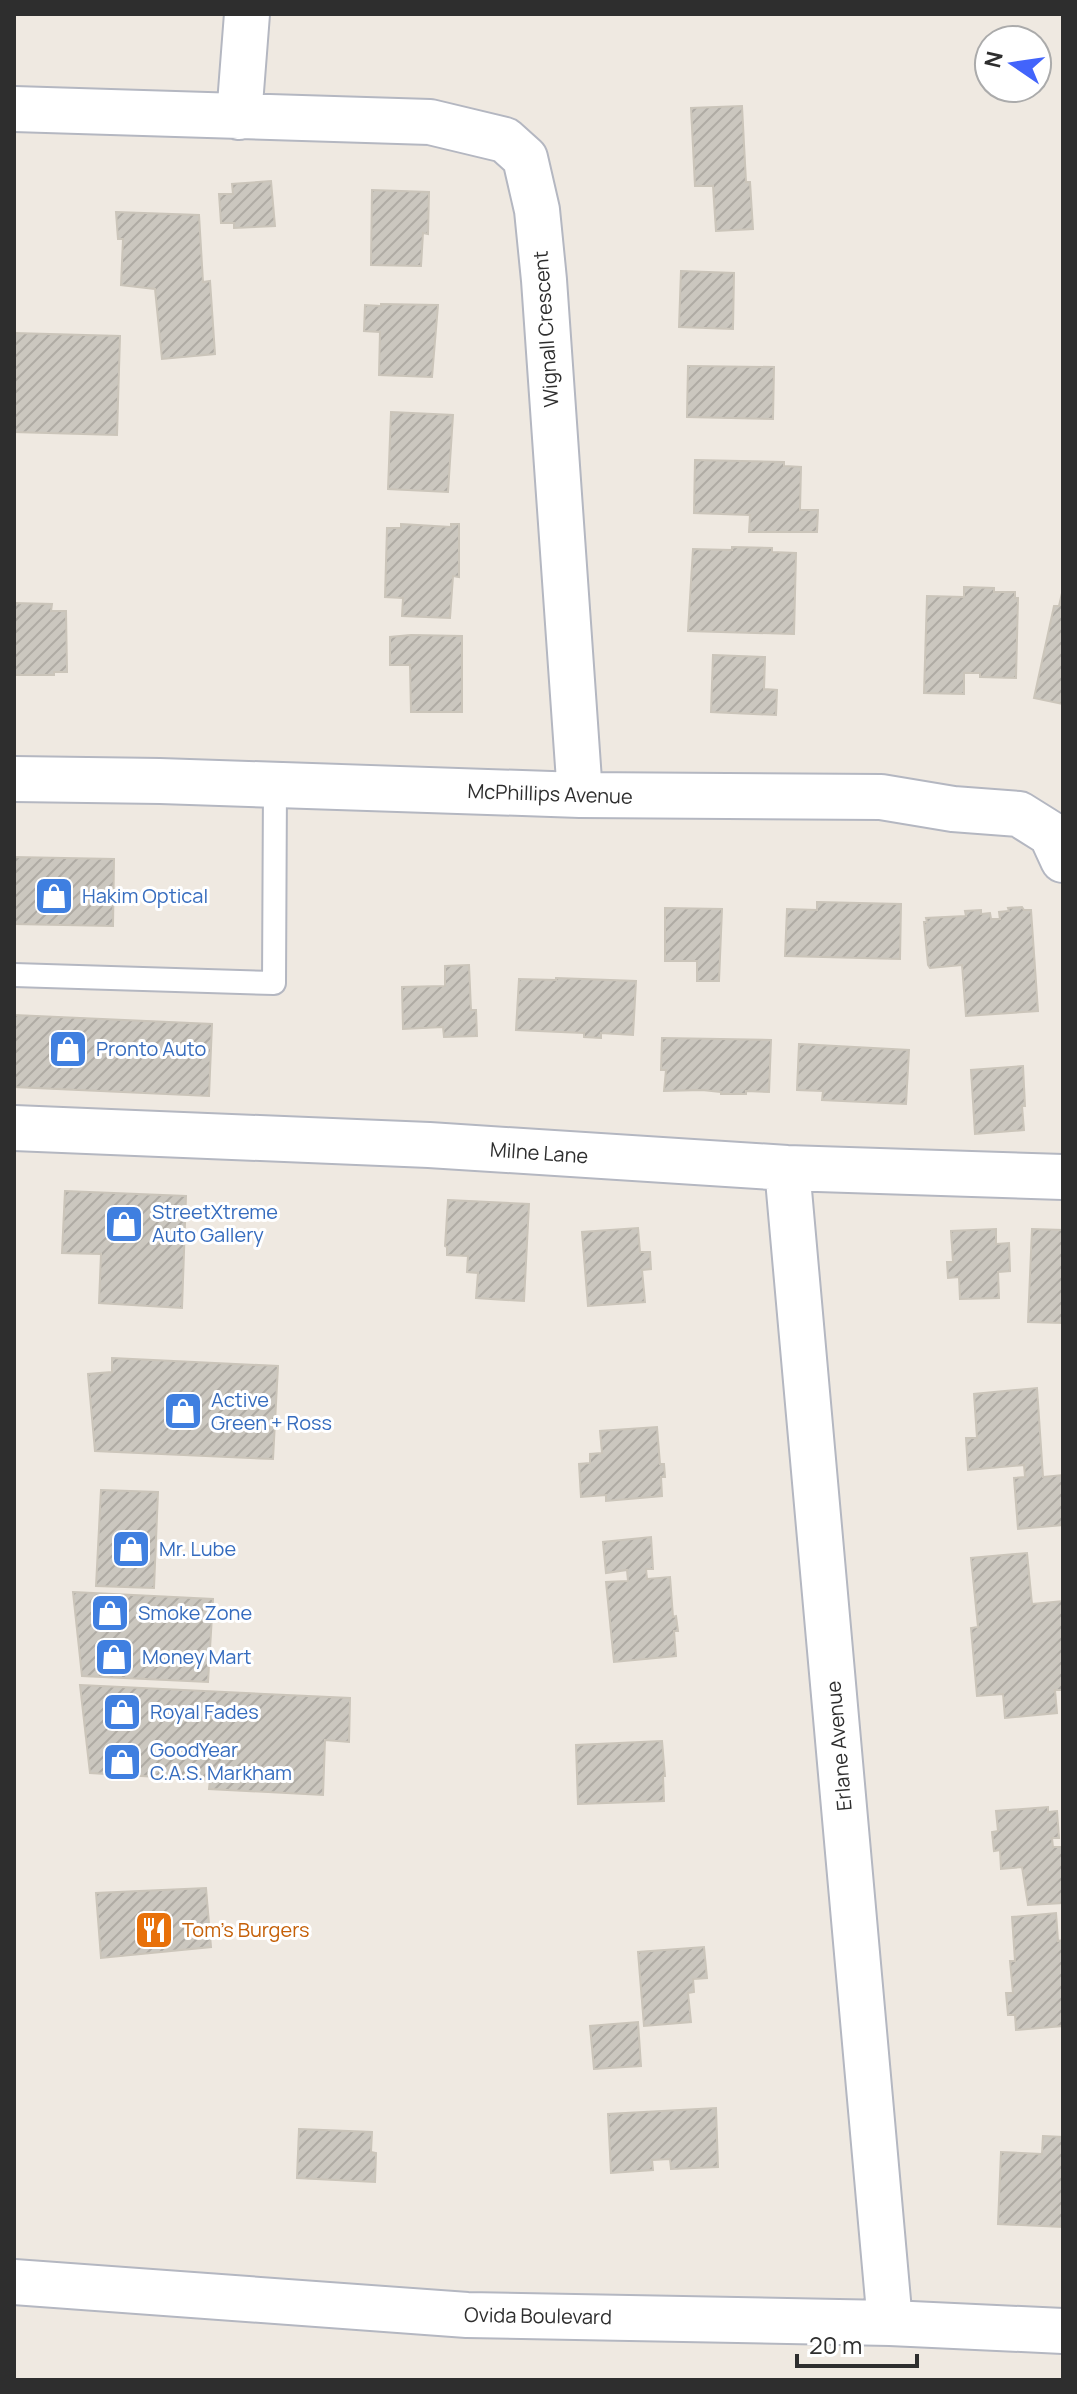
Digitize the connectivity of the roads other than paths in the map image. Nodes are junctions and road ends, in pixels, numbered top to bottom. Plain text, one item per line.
1 (247, 14) edge
2 (14, 109) edge
3 (239, 117) junction
4 (14, 779) edge
5 (275, 785) junction
6 (580, 795) junction
7 (1063, 860) edge
8 (14, 975) edge
9 (14, 1128) edge
10 (787, 1168) junction
11 (1063, 1177) edge
12 (14, 2282) edge
13 (890, 2323) junction
14 (1063, 2331) edge

1 - 3 street
2 - 3 street, Wignall Crescent
3 - 6 street, Wignall Crescent
4 - 5 street, McPhillips Avenue
5 - 6 street, McPhillips Avenue
5 - 8 lane
6 - 7 street, McPhillips Avenue
9 - 10 street, Milne Lane
10 - 11 street, Milne Lane
10 - 13 street, Erlane Avenue
12 - 13 street, Ovida Boulevard
13 - 14 street, Ovida Boulevard

